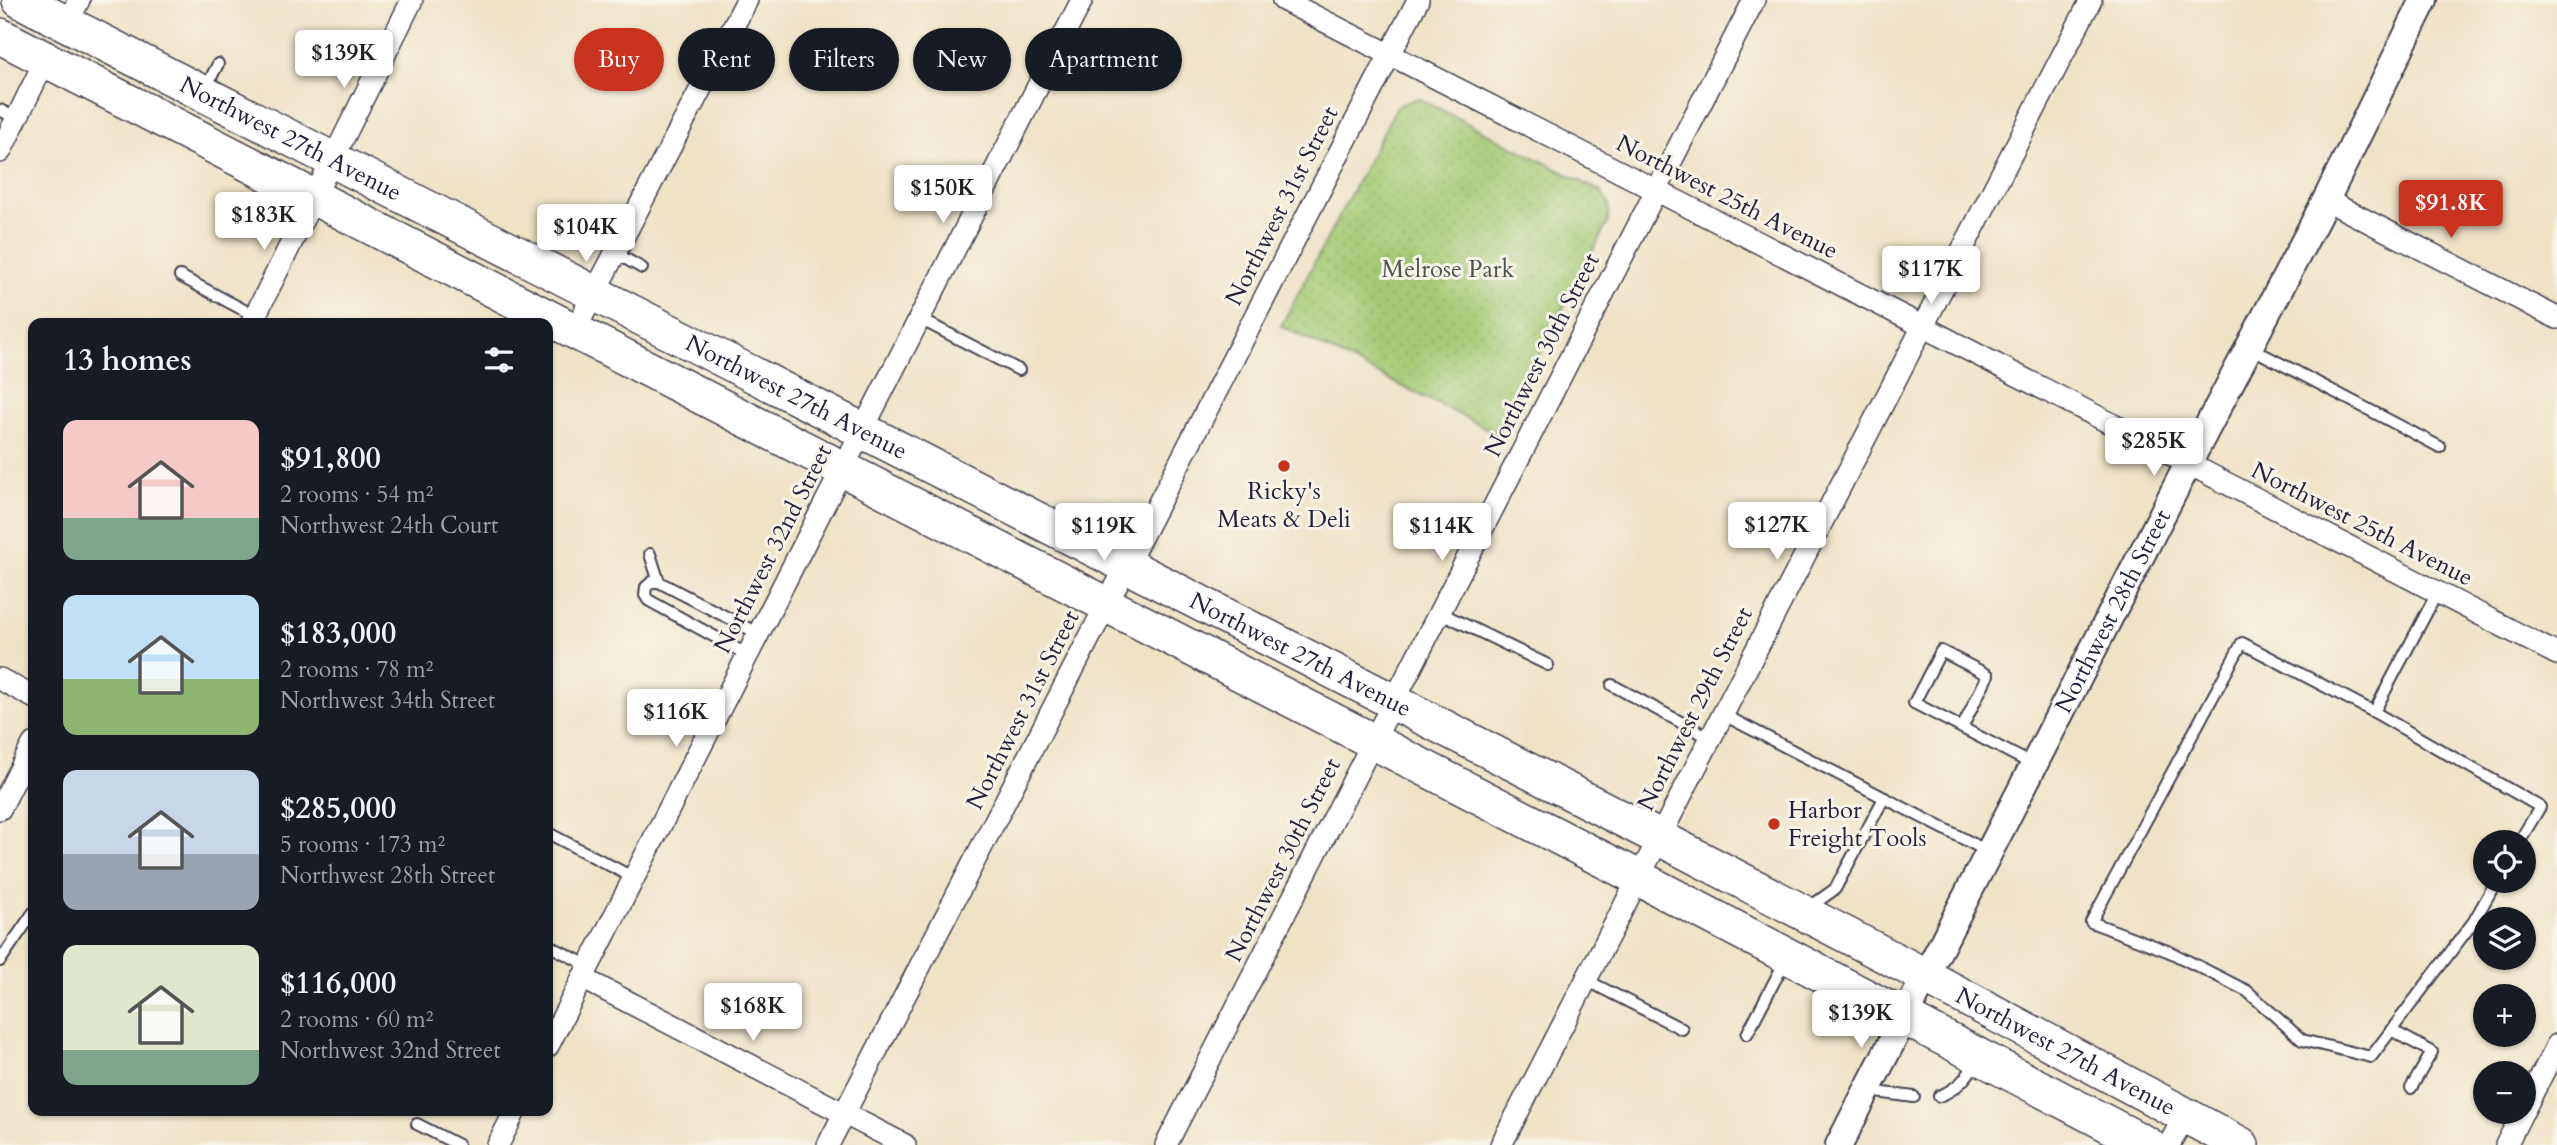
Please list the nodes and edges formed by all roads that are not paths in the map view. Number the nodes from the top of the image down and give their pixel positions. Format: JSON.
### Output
{"nodes":[{"id":1,"x":20,"y":0,"type":"edge"},
{"id":2,"x":747,"y":0,"type":"edge"},
{"id":3,"x":1082,"y":0,"type":"edge"},
{"id":4,"x":1283,"y":0,"type":"edge"},
{"id":5,"x":1418,"y":0,"type":"edge"},
{"id":6,"x":1754,"y":0,"type":"edge"},
{"id":7,"x":2091,"y":0,"type":"edge"},
{"id":8,"x":2424,"y":0,"type":"edge"},
{"id":9,"x":405,"y":2,"type":"edge"},
{"id":10,"x":73,"y":12,"type":"edge"},
{"id":11,"x":0,"y":36,"type":"edge"},
{"id":12,"x":98,"y":40,"type":"junction"},
{"id":13,"x":1390,"y":55,"type":"junction"},
{"id":14,"x":46,"y":60,"type":"junction"},
{"id":15,"x":8,"y":114,"type":"edge"},
{"id":16,"x":0,"y":152,"type":"edge"},
{"id":17,"x":332,"y":160,"type":"junction"},
{"id":18,"x":1655,"y":190,"type":"junction"},
{"id":19,"x":315,"y":199,"type":"junction"},
{"id":20,"x":2326,"y":200,"type":"junction"},
{"id":21,"x":615,"y":253,"type":"junction"},
{"id":22,"x":642,"y":268,"type":"dead end"},
{"id":23,"x":180,"y":276,"type":"dead end"},
{"id":24,"x":594,"y":294,"type":"junction"},
{"id":25,"x":250,"y":318,"type":"edge"},
{"id":26,"x":254,"y":318,"type":"edge"},
{"id":27,"x":547,"y":318,"type":"edge"},
{"id":28,"x":918,"y":318,"type":"junction"},
{"id":29,"x":2557,"y":318,"type":"edge"},
{"id":30,"x":553,"y":321,"type":"edge"},
{"id":31,"x":1922,"y":326,"type":"junction"},
{"id":32,"x":574,"y":332,"type":"junction"},
{"id":33,"x":2249,"y":347,"type":"junction"},
{"id":34,"x":1019,"y":370,"type":"dead end"},
{"id":35,"x":863,"y":429,"type":"junction"},
{"id":36,"x":2440,"y":447,"type":"dead end"},
{"id":37,"x":2188,"y":464,"type":"junction"},
{"id":38,"x":842,"y":470,"type":"junction"},
{"id":39,"x":650,"y":554,"type":"dead end"},
{"id":40,"x":1127,"y":566,"type":"junction"},
{"id":41,"x":659,"y":582,"type":"junction"},
{"id":42,"x":2437,"y":593,"type":"junction"},
{"id":43,"x":1106,"y":606,"type":"junction"},
{"id":44,"x":1441,"y":613,"type":"junction"},
{"id":45,"x":760,"y":634,"type":"junction"},
{"id":46,"x":2557,"y":654,"type":"edge"},
{"id":47,"x":748,"y":655,"type":"junction"},
{"id":48,"x":1548,"y":665,"type":"dead end"},
{"id":49,"x":0,"y":679,"type":"edge"},
{"id":50,"x":1612,"y":685,"type":"dead end"},
{"id":51,"x":28,"y":694,"type":"edge"},
{"id":52,"x":1395,"y":702,"type":"junction"},
{"id":53,"x":2374,"y":712,"type":"junction"},
{"id":54,"x":1722,"y":714,"type":"junction"},
{"id":55,"x":1962,"y":728,"type":"junction"},
{"id":56,"x":1710,"y":738,"type":"junction"},
{"id":57,"x":1373,"y":743,"type":"junction"},
{"id":58,"x":28,"y":754,"type":"edge"},
{"id":59,"x":2034,"y":765,"type":"junction"},
{"id":60,"x":1884,"y":798,"type":"junction"},
{"id":61,"x":0,"y":809,"type":"edge"},
{"id":62,"x":2526,"y":830,"type":"edge"},
{"id":63,"x":553,"y":836,"type":"edge"},
{"id":64,"x":1658,"y":837,"type":"junction"},
{"id":65,"x":1989,"y":852,"type":"junction"},
{"id":66,"x":1637,"y":877,"type":"junction"},
{"id":67,"x":634,"y":878,"type":"junction"},
{"id":68,"x":2490,"y":893,"type":"edge"},
{"id":69,"x":1802,"y":912,"type":"junction"},
{"id":70,"x":28,"y":920,"type":"edge"},
{"id":71,"x":553,"y":949,"type":"edge"},
{"id":72,"x":1788,"y":956,"type":"junction"},
{"id":73,"x":0,"y":961,"type":"edge"},
{"id":74,"x":585,"y":972,"type":"junction"},
{"id":75,"x":1925,"y":976,"type":"junction"},
{"id":76,"x":1586,"y":981,"type":"junction"},
{"id":77,"x":1904,"y":1017,"type":"junction"},
{"id":78,"x":1682,"y":1029,"type":"dead end"},
{"id":79,"x":2391,"y":1030,"type":"junction"},
{"id":80,"x":1747,"y":1034,"type":"dead end"},
{"id":81,"x":553,"y":1036,"type":"edge"},
{"id":82,"x":2557,"y":1045,"type":"edge"},
{"id":83,"x":1979,"y":1056,"type":"junction"},
{"id":84,"x":2536,"y":1086,"type":"edge"},
{"id":85,"x":2411,"y":1088,"type":"dead end"},
{"id":86,"x":1867,"y":1091,"type":"junction"},
{"id":87,"x":1939,"y":1096,"type":"dead end"},
{"id":88,"x":1914,"y":1097,"type":"dead end"},
{"id":89,"x":844,"y":1113,"type":"junction"},
{"id":90,"x":512,"y":1116,"type":"edge"},
{"id":91,"x":2516,"y":1124,"type":"edge"},
{"id":92,"x":417,"y":1125,"type":"dead end"},
{"id":93,"x":2177,"y":1130,"type":"edge"},
{"id":94,"x":458,"y":1145,"type":"edge"},
{"id":95,"x":498,"y":1145,"type":"edge"},
{"id":96,"x":828,"y":1145,"type":"edge"},
{"id":97,"x":905,"y":1145,"type":"edge"},
{"id":98,"x":1166,"y":1145,"type":"edge"},
{"id":99,"x":1501,"y":1145,"type":"edge"},
{"id":100,"x":1839,"y":1145,"type":"edge"},
{"id":101,"x":2148,"y":1145,"type":"edge"},
{"id":102,"x":2241,"y":1145,"type":"edge"},
{"id":103,"x":2506,"y":1145,"type":"edge"}],
"edges":[{"from":1,"to":10,"type":"highway","name":"Northwest 27th Avenue"},
{"from":2,"to":21,"type":"street"},
{"from":3,"to":28,"type":"street","name":"Northwest 32nd Street"},
{"from":4,"to":13,"type":"street","name":"Northwest 25th Avenue"},
{"from":5,"to":13,"type":"street","name":"Northwest 31st Street"},
{"from":6,"to":18,"type":"street","name":"Northwest 30th Street"},
{"from":7,"to":31,"type":"street","name":"Northwest 29th Street"},
{"from":8,"to":20,"type":"street","name":"Northwest 28th Street"},
{"from":9,"to":17,"type":"street"},
{"from":10,"to":12,"type":"highway","name":"Northwest 27th Avenue"},
{"from":11,"to":14,"type":"highway","name":"Northwest 27th Avenue"},
{"from":12,"to":14,"type":"highway"},
{"from":12,"to":17,"type":"highway","name":"Northwest 27th Avenue"},
{"from":13,"to":18,"type":"street","name":"Northwest 25th Avenue"},
{"from":13,"to":40,"type":"street","name":"Northwest 31st Street"},
{"from":14,"to":15,"type":"street"},
{"from":14,"to":19,"type":"highway","name":"Northwest 27th Avenue"},
{"from":15,"to":16,"type":"street"},
{"from":17,"to":19,"type":"street"},
{"from":17,"to":24,"type":"highway","name":"Northwest 27th Avenue"},
{"from":18,"to":31,"type":"street","name":"Northwest 25th Avenue"},
{"from":18,"to":44,"type":"street","name":"Northwest 30th Street"},
{"from":19,"to":26,"type":"street"},
{"from":19,"to":27,"type":"highway","name":"Northwest 27th Avenue"},
{"from":20,"to":29,"type":"street"},
{"from":20,"to":33,"type":"street","name":"Northwest 28th Street"},
{"from":21,"to":22,"type":"lane"},
{"from":21,"to":24,"type":"street"},
{"from":23,"to":25,"type":"lane"},
{"from":24,"to":32,"type":"street"},
{"from":24,"to":35,"type":"highway","name":"Northwest 27th Avenue"},
{"from":28,"to":34,"type":"lane"},
{"from":28,"to":35,"type":"street","name":"Northwest 32nd Street"},
{"from":30,"to":32,"type":"highway","name":"Northwest 27th Avenue"},
{"from":31,"to":37,"type":"street","name":"Northwest 25th Avenue"},
{"from":31,"to":54,"type":"street","name":"Northwest 29th Street"},
{"from":32,"to":38,"type":"highway","name":"Northwest 27th Avenue"},
{"from":33,"to":36,"type":"lane"},
{"from":33,"to":37,"type":"street","name":"Northwest 28th Street"},
{"from":35,"to":38,"type":"street","name":"Northwest 32nd Street"},
{"from":35,"to":40,"type":"highway","name":"Northwest 27th Avenue"},
{"from":37,"to":42,"type":"street","name":"Northwest 25th Avenue"},
{"from":37,"to":59,"type":"street","name":"Northwest 28th Street"},
{"from":38,"to":43,"type":"highway","name":"Northwest 27th Avenue"},
{"from":38,"to":45,"type":"street","name":"Northwest 32nd Street"},
{"from":39,"to":41,"type":"lane"},
{"from":40,"to":43,"type":"street","name":"Northwest 31st Street"},
{"from":40,"to":52,"type":"highway","name":"Northwest 27th Avenue"},
{"from":41,"to":45,"type":"lane"},
{"from":41,"to":47,"type":"lane"},
{"from":42,"to":46,"type":"street","name":"Northwest 25th Avenue"},
{"from":42,"to":53,"type":"lane"},
{"from":43,"to":57,"type":"highway","name":"Northwest 27th Avenue"},
{"from":43,"to":89,"type":"street","name":"Northwest 31st Street"},
{"from":44,"to":48,"type":"lane"},
{"from":44,"to":52,"type":"street","name":"Northwest 30th Street"},
{"from":45,"to":47,"type":"street","name":"Northwest 32nd Street"},
{"from":47,"to":67,"type":"street","name":"Northwest 32nd Street"},
{"from":49,"to":51,"type":"street"},
{"from":50,"to":56,"type":"lane"},
{"from":52,"to":57,"type":"street","name":"Northwest 30th Street"},
{"from":52,"to":64,"type":"highway","name":"Northwest 27th Avenue"},
{"from":53,"to":62,"type":"lane"},
{"from":53,"to":79,"type":"lane"},
{"from":54,"to":56,"type":"street","name":"Northwest 29th Street"},
{"from":54,"to":60,"type":"lane"},
{"from":55,"to":55,"type":"lane"},
{"from":55,"to":59,"type":"lane"},
{"from":56,"to":64,"type":"street","name":"Northwest 29th Street"},
{"from":57,"to":66,"type":"highway","name":"Northwest 27th Avenue"},
{"from":57,"to":98,"type":"street","name":"Northwest 30th Street"},
{"from":58,"to":61,"type":"street"},
{"from":59,"to":65,"type":"street","name":"Northwest 28th Street"},
{"from":60,"to":65,"type":"lane"},
{"from":60,"to":69,"type":"lane"},
{"from":63,"to":67,"type":"lane"},
{"from":64,"to":66,"type":"street","name":"Northwest 29th Street"},
{"from":64,"to":69,"type":"highway","name":"Northwest 27th Avenue"},
{"from":65,"to":75,"type":"street","name":"Northwest 28th Street"},
{"from":66,"to":72,"type":"highway","name":"Northwest 27th Avenue"},
{"from":66,"to":76,"type":"street","name":"Northwest 29th Street"},
{"from":67,"to":74,"type":"street","name":"Northwest 32nd Street"},
{"from":68,"to":79,"type":"lane"},
{"from":69,"to":75,"type":"highway","name":"Northwest 27th Avenue"},
{"from":70,"to":73,"type":"lane"},
{"from":71,"to":74,"type":"lane"},
{"from":72,"to":77,"type":"highway","name":"Northwest 27th Avenue"},
{"from":72,"to":80,"type":"lane"},
{"from":74,"to":81,"type":"street","name":"Northwest 32nd Street"},
{"from":74,"to":89,"type":"street"},
{"from":75,"to":77,"type":"street","name":"Northwest 28th Street"},
{"from":75,"to":93,"type":"highway","name":"Northwest 27th Avenue"},
{"from":76,"to":78,"type":"lane"},
{"from":76,"to":99,"type":"street","name":"Northwest 29th Street"},
{"from":77,"to":83,"type":"highway","name":"Northwest 27th Avenue"},
{"from":77,"to":86,"type":"street","name":"Northwest 28th Street"},
{"from":79,"to":85,"type":"lane"},
{"from":82,"to":84,"type":"street"},
{"from":83,"to":87,"type":"lane"},
{"from":83,"to":101,"type":"highway","name":"Northwest 27th Avenue"},
{"from":86,"to":88,"type":"lane"},
{"from":86,"to":100,"type":"street","name":"Northwest 28th Street"},
{"from":89,"to":96,"type":"street","name":"Northwest 31st Street"},
{"from":89,"to":97,"type":"street"},
{"from":90,"to":95,"type":"street"},
{"from":91,"to":103,"type":"street"},
{"from":92,"to":94,"type":"lane"},
{"from":93,"to":102,"type":"highway","name":"Northwest 27th Avenue"}]}
